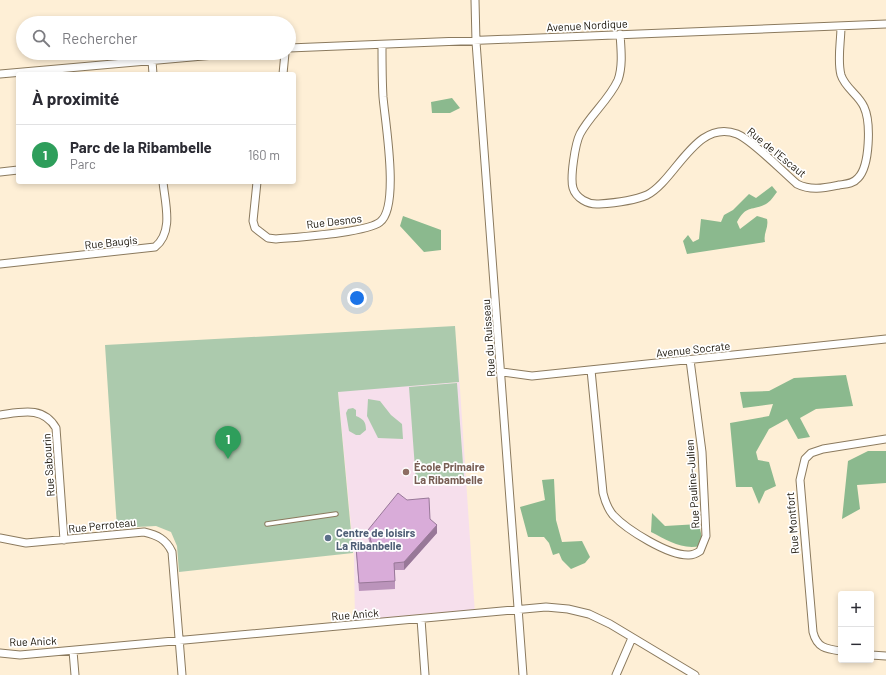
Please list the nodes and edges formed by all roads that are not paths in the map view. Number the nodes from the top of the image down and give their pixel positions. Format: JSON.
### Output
{"nodes":[{"id":1,"x":475,"y":0,"type":"edge"},
{"id":2,"x":886,"y":24,"type":"edge"},
{"id":3,"x":841,"y":26,"type":"junction"},
{"id":4,"x":620,"y":34,"type":"junction"},
{"id":5,"x":476,"y":42,"type":"junction"},
{"id":6,"x":382,"y":45,"type":"junction"},
{"id":7,"x":296,"y":48,"type":"edge"},
{"id":8,"x":163,"y":60,"type":"edge"},
{"id":9,"x":285,"y":60,"type":"edge"},
{"id":10,"x":152,"y":61,"type":"junction"},
{"id":11,"x":23,"y":72,"type":"edge"},
{"id":12,"x":153,"y":72,"type":"edge"},
{"id":13,"x":283,"y":72,"type":"edge"},
{"id":14,"x":16,"y":73,"type":"edge"},
{"id":15,"x":0,"y":74,"type":"edge"},
{"id":16,"x":16,"y":170,"type":"edge"},
{"id":17,"x":0,"y":172,"type":"edge"},
{"id":18,"x":163,"y":184,"type":"edge"},
{"id":19,"x":257,"y":184,"type":"edge"},
{"id":20,"x":0,"y":264,"type":"edge"},
{"id":21,"x":886,"y":339,"type":"edge"},
{"id":22,"x":690,"y":360,"type":"junction"},
{"id":23,"x":591,"y":370,"type":"junction"},
{"id":24,"x":502,"y":372,"type":"junction"},
{"id":25,"x":0,"y":415,"type":"edge"},
{"id":26,"x":886,"y":439,"type":"edge"},
{"id":27,"x":336,"y":514,"type":"dead end"},
{"id":28,"x":267,"y":524,"type":"dead end"},
{"id":29,"x":0,"y":538,"type":"edge"},
{"id":30,"x":64,"y":540,"type":"junction"},
{"id":31,"x":519,"y":610,"type":"junction"},
{"id":32,"x":421,"y":619,"type":"junction"},
{"id":33,"x":632,"y":638,"type":"junction"},
{"id":34,"x":179,"y":640,"type":"junction"},
{"id":35,"x":73,"y":650,"type":"junction"},
{"id":36,"x":838,"y":651,"type":"edge"},
{"id":37,"x":0,"y":652,"type":"edge"},
{"id":38,"x":874,"y":655,"type":"edge"},
{"id":39,"x":886,"y":656,"type":"edge"},
{"id":40,"x":75,"y":675,"type":"edge"},
{"id":41,"x":182,"y":675,"type":"edge"},
{"id":42,"x":425,"y":675,"type":"edge"},
{"id":43,"x":523,"y":675,"type":"edge"},
{"id":44,"x":616,"y":675,"type":"edge"},
{"id":45,"x":695,"y":675,"type":"edge"}],
"edges":[{"from":1,"to":5,"type":"street","name":"Rue du Ruisseau"},
{"from":2,"to":3,"type":"street","name":"Avenue Nordique"},
{"from":3,"to":4,"type":"street","name":"Avenue Nordique"},
{"from":3,"to":4,"type":"street","name":"Rue de l'Escaut"},
{"from":4,"to":5,"type":"street","name":"Avenue Nordique"},
{"from":5,"to":6,"type":"street","name":"Avenue Nordique"},
{"from":5,"to":24,"type":"street","name":"Rue du Ruisseau"},
{"from":6,"to":7,"type":"street","name":"Avenue Nordique"},
{"from":6,"to":19,"type":"street","name":"Rue Desnos"},
{"from":8,"to":10,"type":"street"},
{"from":9,"to":13,"type":"street"},
{"from":10,"to":11,"type":"street"},
{"from":10,"to":12,"type":"street"},
{"from":14,"to":15,"type":"street"},
{"from":16,"to":17,"type":"street"},
{"from":18,"to":20,"type":"street","name":"Rue Baugis"},
{"from":21,"to":22,"type":"street","name":"Avenue Socrate"},
{"from":22,"to":23,"type":"street","name":"Avenue Socrate"},
{"from":22,"to":23,"type":"street","name":"Rue Pauline-Julien"},
{"from":23,"to":24,"type":"street","name":"Avenue Socrate"},
{"from":24,"to":31,"type":"street","name":"Rue du Ruisseau"},
{"from":25,"to":30,"type":"street","name":"Rue Sabourin"},
{"from":26,"to":36,"type":"street","name":"Rue Montfort"},
{"from":27,"to":28,"type":"lane"},
{"from":29,"to":30,"type":"street","name":"Rue Perroteau"},
{"from":30,"to":34,"type":"street","name":"Rue Perroteau"},
{"from":31,"to":32,"type":"street","name":"Rue Anick"},
{"from":31,"to":33,"type":"street","name":"Rue Anick"},
{"from":31,"to":43,"type":"street","name":"Rue du Ruisseau"},
{"from":32,"to":34,"type":"street","name":"Rue Anick"},
{"from":32,"to":42,"type":"street"},
{"from":33,"to":44,"type":"street"},
{"from":33,"to":45,"type":"street","name":"Rue Anick"},
{"from":34,"to":35,"type":"street","name":"Rue Anick"},
{"from":34,"to":41,"type":"street","name":"Rue Perroteau"},
{"from":35,"to":37,"type":"street","name":"Rue Anick"},
{"from":35,"to":40,"type":"street"},
{"from":38,"to":39,"type":"street"}]}
